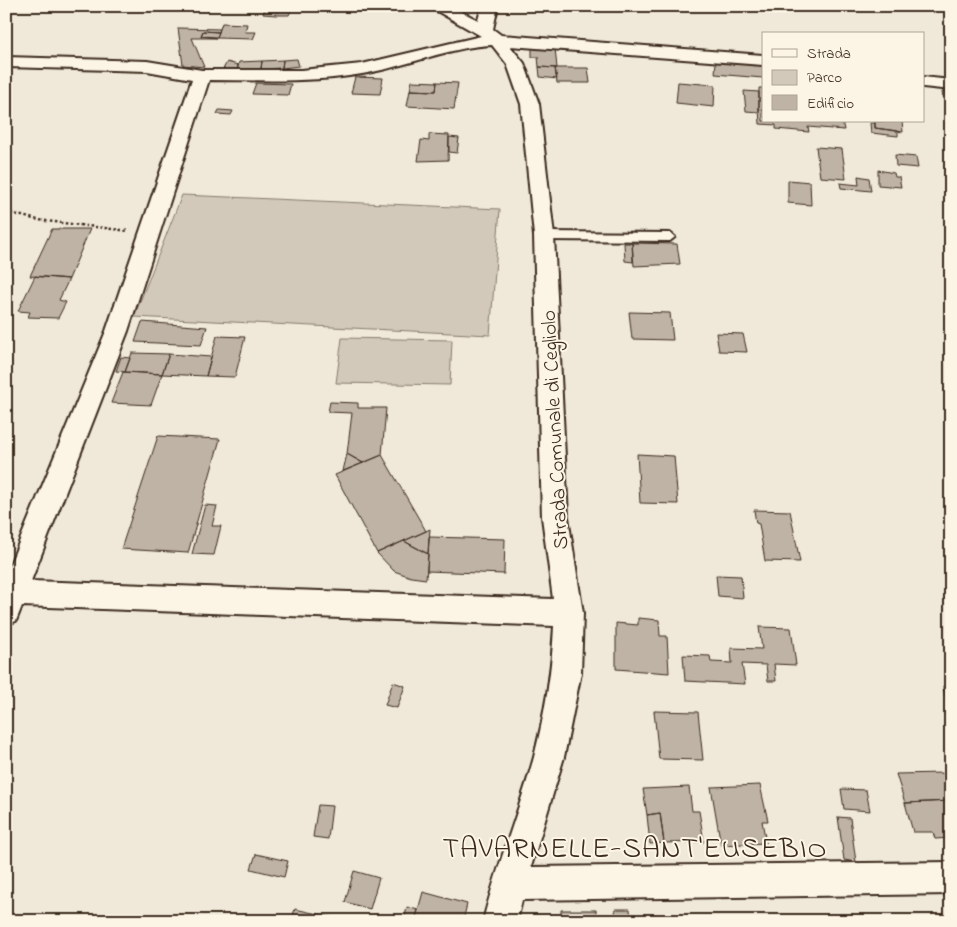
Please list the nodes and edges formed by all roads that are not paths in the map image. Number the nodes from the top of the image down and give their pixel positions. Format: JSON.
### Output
{"nodes":[{"id":1,"x":436,"y":6,"type":"edge"},
{"id":2,"x":490,"y":6,"type":"edge"},
{"id":3,"x":490,"y":35,"type":"junction"},
{"id":4,"x":762,"y":60,"type":"edge"},
{"id":5,"x":6,"y":62,"type":"edge"},
{"id":6,"x":202,"y":75,"type":"junction"},
{"id":7,"x":924,"y":82,"type":"edge"},
{"id":8,"x":951,"y":85,"type":"edge"},
{"id":9,"x":544,"y":236,"type":"junction"},
{"id":10,"x":670,"y":237,"type":"dead end"},
{"id":11,"x":8,"y":599,"type":"edge"},
{"id":12,"x":569,"y":613,"type":"junction"},
{"id":13,"x":951,"y":878,"type":"edge"},
{"id":14,"x":509,"y":884,"type":"junction"},
{"id":15,"x":500,"y":921,"type":"edge"}],
"edges":[{"from":1,"to":3,"type":"street","name":"Strada Comunale di Cegliolo"},
{"from":2,"to":3,"type":"street"},
{"from":3,"to":4,"type":"street"},
{"from":3,"to":6,"type":"street"},
{"from":3,"to":9,"type":"street","name":"Strada Comunale di Cegliolo"},
{"from":5,"to":6,"type":"street"},
{"from":6,"to":11,"type":"street"},
{"from":7,"to":8,"type":"street"},
{"from":9,"to":10,"type":"lane"},
{"from":9,"to":12,"type":"street","name":"Strada Comunale di Cegliolo"},
{"from":11,"to":12,"type":"street"},
{"from":12,"to":14,"type":"street","name":"Strada Comunale di Cegliolo"},
{"from":13,"to":14,"type":"street"},
{"from":14,"to":15,"type":"street","name":"Strada Comunale di Cegliolo"}]}
